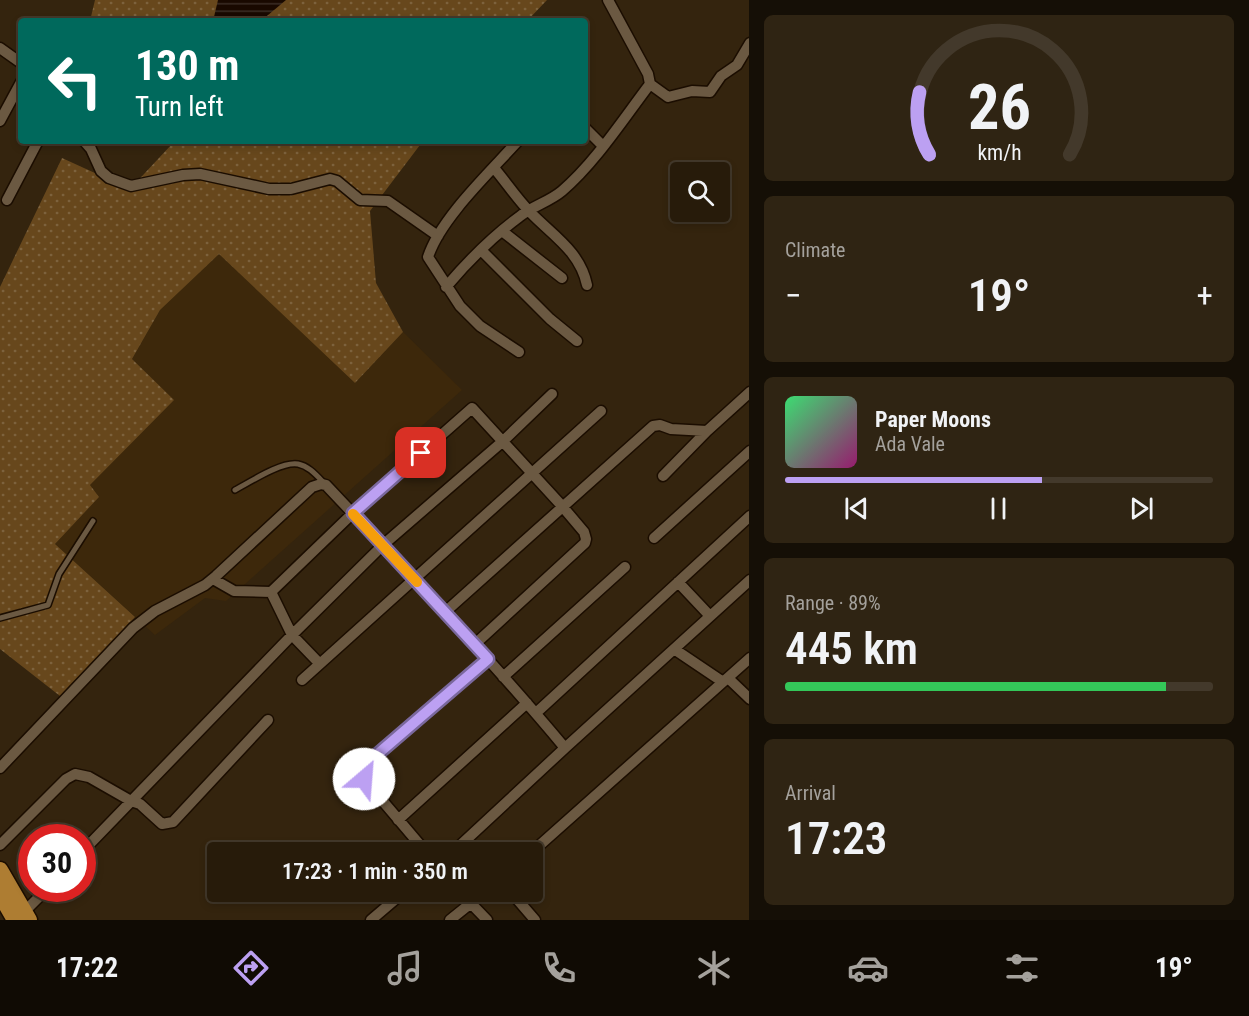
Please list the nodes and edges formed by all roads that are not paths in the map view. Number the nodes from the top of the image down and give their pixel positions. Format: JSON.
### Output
{"nodes":[{"id":1,"x":608,"y":0,"type":"edge"},
{"id":2,"x":749,"y":45,"type":"edge"},
{"id":3,"x":0,"y":48,"type":"edge"},
{"id":4,"x":18,"y":61,"type":"edge"},
{"id":5,"x":650,"y":84,"type":"junction"},
{"id":6,"x":18,"y":88,"type":"edge"},
{"id":7,"x":0,"y":121,"type":"edge"},
{"id":8,"x":588,"y":131,"type":"edge"},
{"id":9,"x":36,"y":144,"type":"edge"},
{"id":10,"x":87,"y":144,"type":"edge"},
{"id":11,"x":515,"y":144,"type":"edge"},
{"id":12,"x":603,"y":146,"type":"junction"},
{"id":13,"x":494,"y":168,"type":"junction"},
{"id":14,"x":7,"y":200,"type":"dead end"},
{"id":15,"x":528,"y":211,"type":"junction"},
{"id":16,"x":502,"y":231,"type":"junction"},
{"id":17,"x":438,"y":236,"type":"junction"},
{"id":18,"x":482,"y":250,"type":"junction"},
{"id":19,"x":562,"y":278,"type":"dead end"},
{"id":20,"x":587,"y":285,"type":"dead end"},
{"id":21,"x":446,"y":287,"type":"junction"},
{"id":22,"x":577,"y":342,"type":"dead end"},
{"id":23,"x":519,"y":352,"type":"dead end"},
{"id":24,"x":552,"y":393,"type":"dead end"},
{"id":25,"x":749,"y":393,"type":"edge"},
{"id":26,"x":601,"y":411,"type":"dead end"},
{"id":27,"x":707,"y":431,"type":"junction"},
{"id":28,"x":502,"y":442,"type":"junction"},
{"id":29,"x":749,"y":452,"type":"edge"},
{"id":30,"x":531,"y":474,"type":"junction"},
{"id":31,"x":663,"y":476,"type":"dead end"},
{"id":32,"x":326,"y":485,"type":"junction"},
{"id":33,"x":236,"y":490,"type":"dead end"},
{"id":34,"x":562,"y":506,"type":"junction"},
{"id":35,"x":353,"y":513,"type":"junction"},
{"id":36,"x":749,"y":517,"type":"edge"},
{"id":37,"x":93,"y":521,"type":"dead end"},
{"id":38,"x":654,"y":538,"type":"dead end"},
{"id":39,"x":383,"y":545,"type":"junction"},
{"id":40,"x":625,"y":567,"type":"dead end"},
{"id":41,"x":413,"y":578,"type":"junction"},
{"id":42,"x":213,"y":579,"type":"junction"},
{"id":43,"x":678,"y":582,"type":"junction"},
{"id":44,"x":748,"y":585,"type":"edge"},
{"id":45,"x":271,"y":592,"type":"junction"},
{"id":46,"x":444,"y":613,"type":"junction"},
{"id":47,"x":710,"y":616,"type":"junction"},
{"id":48,"x":0,"y":618,"type":"edge"},
{"id":49,"x":292,"y":635,"type":"junction"},
{"id":50,"x":474,"y":645,"type":"junction"},
{"id":51,"x":674,"y":648,"type":"junction"},
{"id":52,"x":488,"y":659,"type":"junction"},
{"id":53,"x":749,"y":659,"type":"edge"},
{"id":54,"x":319,"y":663,"type":"junction"},
{"id":55,"x":504,"y":677,"type":"junction"},
{"id":56,"x":302,"y":680,"type":"dead end"},
{"id":57,"x":726,"y":680,"type":"junction"},
{"id":58,"x":749,"y":698,"type":"edge"},
{"id":59,"x":526,"y":703,"type":"junction"},
{"id":60,"x":536,"y":713,"type":"junction"},
{"id":61,"x":268,"y":720,"type":"dead end"},
{"id":62,"x":565,"y":748,"type":"junction"},
{"id":63,"x":0,"y":768,"type":"edge"},
{"id":64,"x":131,"y":801,"type":"junction"},
{"id":65,"x":398,"y":820,"type":"junction"},
{"id":66,"x":96,"y":837,"type":"edge"},
{"id":67,"x":417,"y":842,"type":"edge"},
{"id":68,"x":464,"y":842,"type":"edge"},
{"id":69,"x":543,"y":842,"type":"edge"},
{"id":70,"x":0,"y":845,"type":"edge"},
{"id":71,"x":0,"y":870,"type":"edge"},
{"id":72,"x":0,"y":894,"type":"edge"},
{"id":73,"x":35,"y":902,"type":"edge"},
{"id":74,"x":392,"y":902,"type":"edge"},
{"id":75,"x":519,"y":902,"type":"edge"},
{"id":76,"x":470,"y":903,"type":"joint"},
{"id":77,"x":22,"y":917,"type":"edge"},
{"id":78,"x":371,"y":920,"type":"edge"},
{"id":79,"x":450,"y":920,"type":"edge"},
{"id":80,"x":487,"y":920,"type":"edge"},
{"id":81,"x":535,"y":920,"type":"edge"}],
"edges":[{"from":1,"to":5,"type":"street"},
{"from":2,"to":5,"type":"street"},
{"from":3,"to":4,"type":"street"},
{"from":5,"to":12,"type":"street"},
{"from":6,"to":7,"type":"street"},
{"from":8,"to":12,"type":"street"},
{"from":9,"to":14,"type":"street"},
{"from":10,"to":17,"type":"street"},
{"from":11,"to":13,"type":"street"},
{"from":12,"to":15,"type":"street"},
{"from":13,"to":15,"type":"street"},
{"from":13,"to":17,"type":"street"},
{"from":15,"to":16,"type":"street"},
{"from":15,"to":20,"type":"street"},
{"from":16,"to":18,"type":"street"},
{"from":16,"to":19,"type":"street"},
{"from":17,"to":21,"type":"street"},
{"from":18,"to":21,"type":"street"},
{"from":18,"to":22,"type":"street"},
{"from":21,"to":23,"type":"street"},
{"from":24,"to":28,"type":"street"},
{"from":25,"to":27,"type":"street"},
{"from":26,"to":30,"type":"street"},
{"from":27,"to":31,"type":"street"},
{"from":27,"to":34,"type":"street"},
{"from":28,"to":30,"type":"street"},
{"from":28,"to":35,"type":"street"},
{"from":28,"to":39,"type":"street"},
{"from":29,"to":38,"type":"street"},
{"from":30,"to":34,"type":"street"},
{"from":30,"to":41,"type":"street"},
{"from":32,"to":33,"type":"lane"},
{"from":32,"to":35,"type":"street"},
{"from":32,"to":42,"type":"street"},
{"from":34,"to":46,"type":"street"},
{"from":34,"to":50,"type":"street"},
{"from":35,"to":39,"type":"street"},
{"from":35,"to":45,"type":"street"},
{"from":36,"to":43,"type":"street"},
{"from":37,"to":48,"type":"lane"},
{"from":39,"to":41,"type":"street"},
{"from":39,"to":49,"type":"street"},
{"from":40,"to":55,"type":"street"},
{"from":41,"to":46,"type":"street"},
{"from":41,"to":54,"type":"street"},
{"from":42,"to":45,"type":"street"},
{"from":42,"to":63,"type":"street"},
{"from":43,"to":47,"type":"street"},
{"from":43,"to":60,"type":"street"},
{"from":44,"to":47,"type":"street"},
{"from":45,"to":49,"type":"street"},
{"from":46,"to":50,"type":"street"},
{"from":47,"to":51,"type":"street"},
{"from":49,"to":54,"type":"street"},
{"from":49,"to":64,"type":"street"},
{"from":50,"to":52,"type":"street"},
{"from":51,"to":57,"type":"street"},
{"from":51,"to":62,"type":"street"},
{"from":52,"to":55,"type":"street"},
{"from":52,"to":65,"type":"street"},
{"from":53,"to":57,"type":"street"},
{"from":54,"to":56,"type":"street"},
{"from":55,"to":59,"type":"street"},
{"from":57,"to":58,"type":"street"},
{"from":57,"to":69,"type":"street"},
{"from":59,"to":60,"type":"street"},
{"from":59,"to":65,"type":"street"},
{"from":60,"to":62,"type":"street"},
{"from":61,"to":64,"type":"street"},
{"from":62,"to":68,"type":"street"},
{"from":64,"to":66,"type":"street"},
{"from":64,"to":70,"type":"street"},
{"from":65,"to":67,"type":"street"},
{"from":71,"to":77,"type":"main road"},
{"from":72,"to":77,"type":"main road"},
{"from":73,"to":77,"type":"street"},
{"from":74,"to":78,"type":"street"},
{"from":75,"to":81,"type":"street"},
{"from":76,"to":79,"type":"street"},
{"from":76,"to":80,"type":"street"}]}
